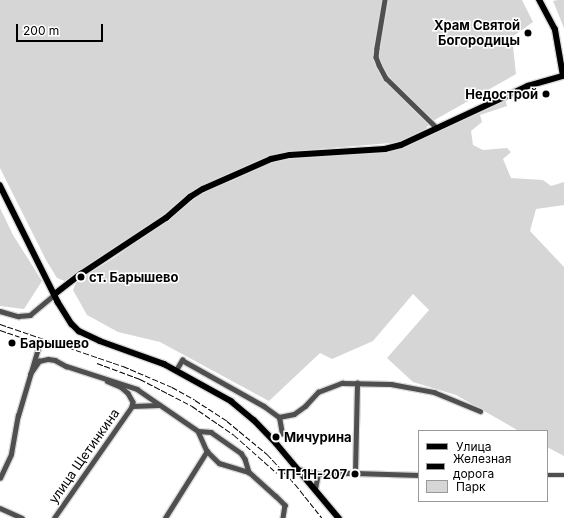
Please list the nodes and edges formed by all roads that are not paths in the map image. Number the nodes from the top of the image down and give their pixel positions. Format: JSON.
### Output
{"nodes":[{"id":1,"x":385,"y":0,"type":"edge"},
{"id":2,"x":539,"y":0,"type":"edge"},
{"id":3,"x":564,"y":78,"type":"edge"},
{"id":4,"x":437,"y":128,"type":"junction"},
{"id":5,"x":0,"y":185,"type":"edge"},
{"id":6,"x":55,"y":294,"type":"junction"},
{"id":7,"x":0,"y":311,"type":"edge"},
{"id":8,"x":39,"y":345,"type":"dead end"},
{"id":9,"x":176,"y":370,"type":"junction"},
{"id":10,"x":30,"y":374,"type":"junction"},
{"id":11,"x":96,"y":375,"type":"junction"},
{"id":12,"x":357,"y":383,"type":"junction"},
{"id":13,"x":159,"y":405,"type":"junction"},
{"id":14,"x":132,"y":406,"type":"junction"},
{"id":15,"x":480,"y":411,"type":"dead end"},
{"id":16,"x":279,"y":417,"type":"junction"},
{"id":17,"x":198,"y":431,"type":"junction"},
{"id":18,"x":282,"y":434,"type":"dead end"},
{"id":19,"x":207,"y":451,"type":"junction"},
{"id":20,"x":298,"y":469,"type":"junction"},
{"id":21,"x":249,"y":472,"type":"junction"},
{"id":22,"x":355,"y":473,"type":"junction"},
{"id":23,"x":318,"y":474,"type":"junction"},
{"id":24,"x":418,"y":475,"type":"edge"},
{"id":25,"x":548,"y":475,"type":"edge"},
{"id":26,"x":564,"y":475,"type":"edge"},
{"id":27,"x":0,"y":478,"type":"edge"},
{"id":28,"x":316,"y":489,"type":"junction"},
{"id":29,"x":0,"y":508,"type":"edge"},
{"id":30,"x":22,"y":518,"type":"edge"},
{"id":31,"x":54,"y":518,"type":"edge"},
{"id":32,"x":165,"y":518,"type":"edge"},
{"id":33,"x":283,"y":518,"type":"edge"},
{"id":34,"x":340,"y":518,"type":"edge"}],
"edges":[{"from":1,"to":4,"type":"street"},
{"from":2,"to":3,"type":"main road"},
{"from":3,"to":4,"type":"main road"},
{"from":4,"to":6,"type":"main road"},
{"from":5,"to":6,"type":"main road"},
{"from":6,"to":7,"type":"street"},
{"from":6,"to":9,"type":"main road"},
{"from":8,"to":10,"type":"street"},
{"from":9,"to":16,"type":"street"},
{"from":9,"to":20,"type":"main road"},
{"from":10,"to":11,"type":"street"},
{"from":10,"to":27,"type":"street"},
{"from":11,"to":13,"type":"street"},
{"from":11,"to":14,"type":"street"},
{"from":12,"to":15,"type":"street"},
{"from":12,"to":16,"type":"street"},
{"from":12,"to":22,"type":"street"},
{"from":13,"to":14,"type":"street"},
{"from":13,"to":17,"type":"street"},
{"from":14,"to":31,"type":"street","name":"улица Щетинкина"},
{"from":16,"to":18,"type":"street"},
{"from":17,"to":19,"type":"street"},
{"from":17,"to":21,"type":"street"},
{"from":19,"to":21,"type":"street"},
{"from":19,"to":32,"type":"street"},
{"from":20,"to":23,"type":"street"},
{"from":20,"to":28,"type":"main road"},
{"from":21,"to":33,"type":"street"},
{"from":22,"to":23,"type":"street"},
{"from":22,"to":24,"type":"street"},
{"from":23,"to":28,"type":"street"},
{"from":25,"to":26,"type":"street"},
{"from":28,"to":34,"type":"main road"},
{"from":29,"to":30,"type":"street"}]}
